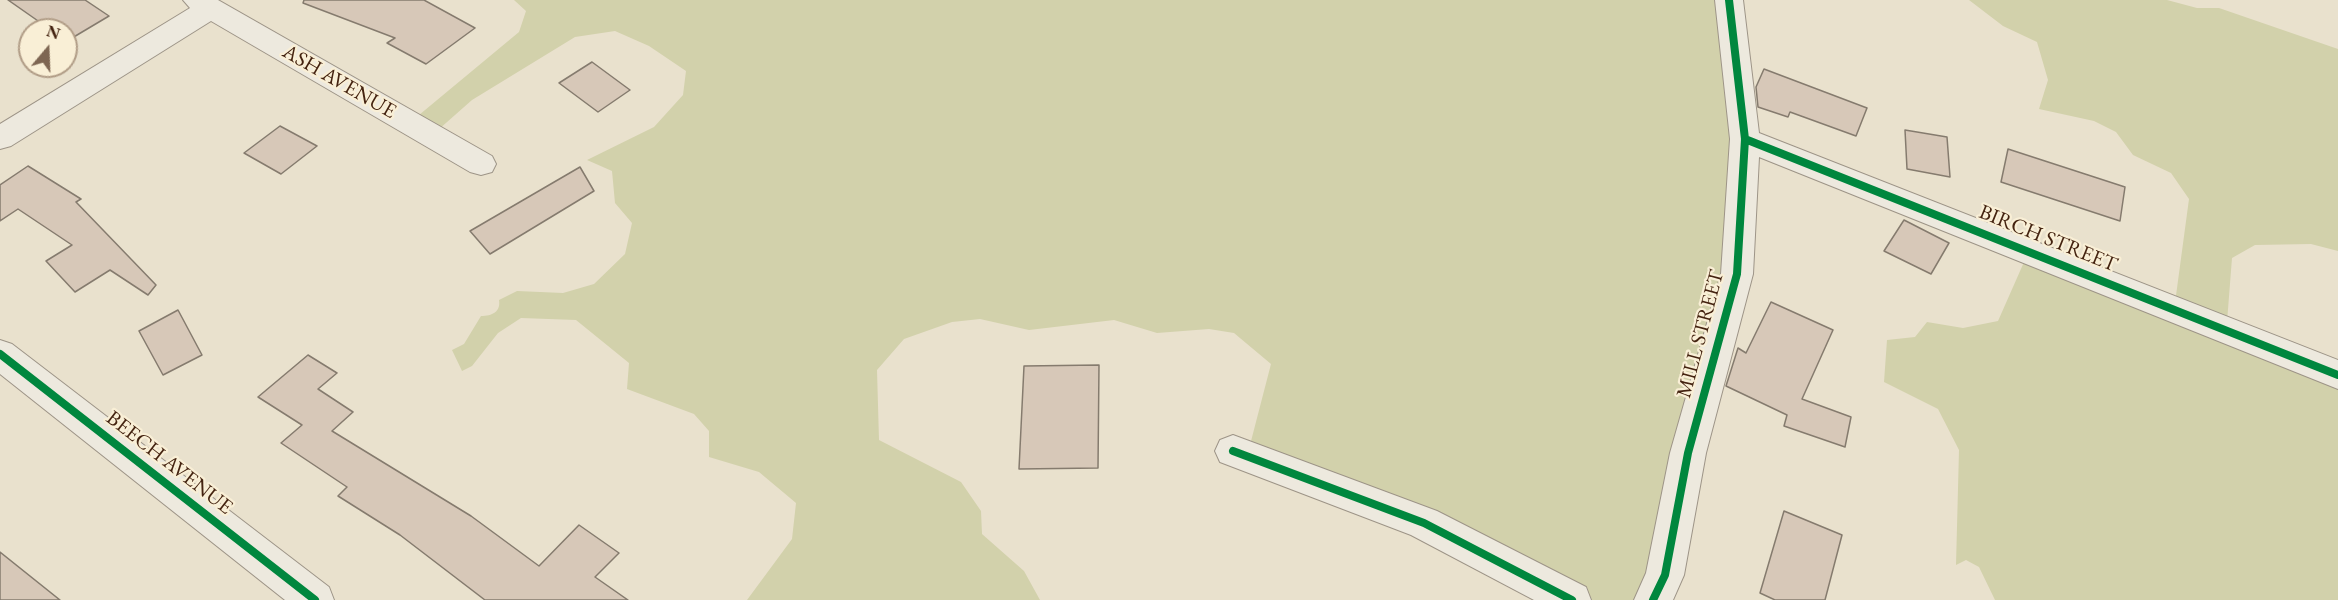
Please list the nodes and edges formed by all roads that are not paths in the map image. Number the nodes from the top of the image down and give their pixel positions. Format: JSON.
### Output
{"nodes":[{"id":1,"x":1729,"y":0,"type":"edge"},
{"id":2,"x":204,"y":4,"type":"edge"},
{"id":3,"x":0,"y":138,"type":"edge"},
{"id":4,"x":1745,"y":139,"type":"junction"},
{"id":5,"x":481,"y":164,"type":"dead end"},
{"id":6,"x":0,"y":354,"type":"edge"},
{"id":7,"x":2338,"y":375,"type":"edge"},
{"id":8,"x":1233,"y":451,"type":"dead end"},
{"id":9,"x":315,"y":600,"type":"edge"},
{"id":10,"x":1572,"y":600,"type":"edge"},
{"id":11,"x":1653,"y":600,"type":"edge"}],
"edges":[{"from":1,"to":4,"type":"street","name":"MILL STREET"},
{"from":2,"to":3,"type":"street"},
{"from":2,"to":5,"type":"street","name":"ASH AVENUE"},
{"from":4,"to":7,"type":"street","name":"BIRCH STREET"},
{"from":4,"to":11,"type":"street","name":"MILL STREET"},
{"from":6,"to":9,"type":"street","name":"BEECH AVENUE"},
{"from":8,"to":10,"type":"street"}]}
